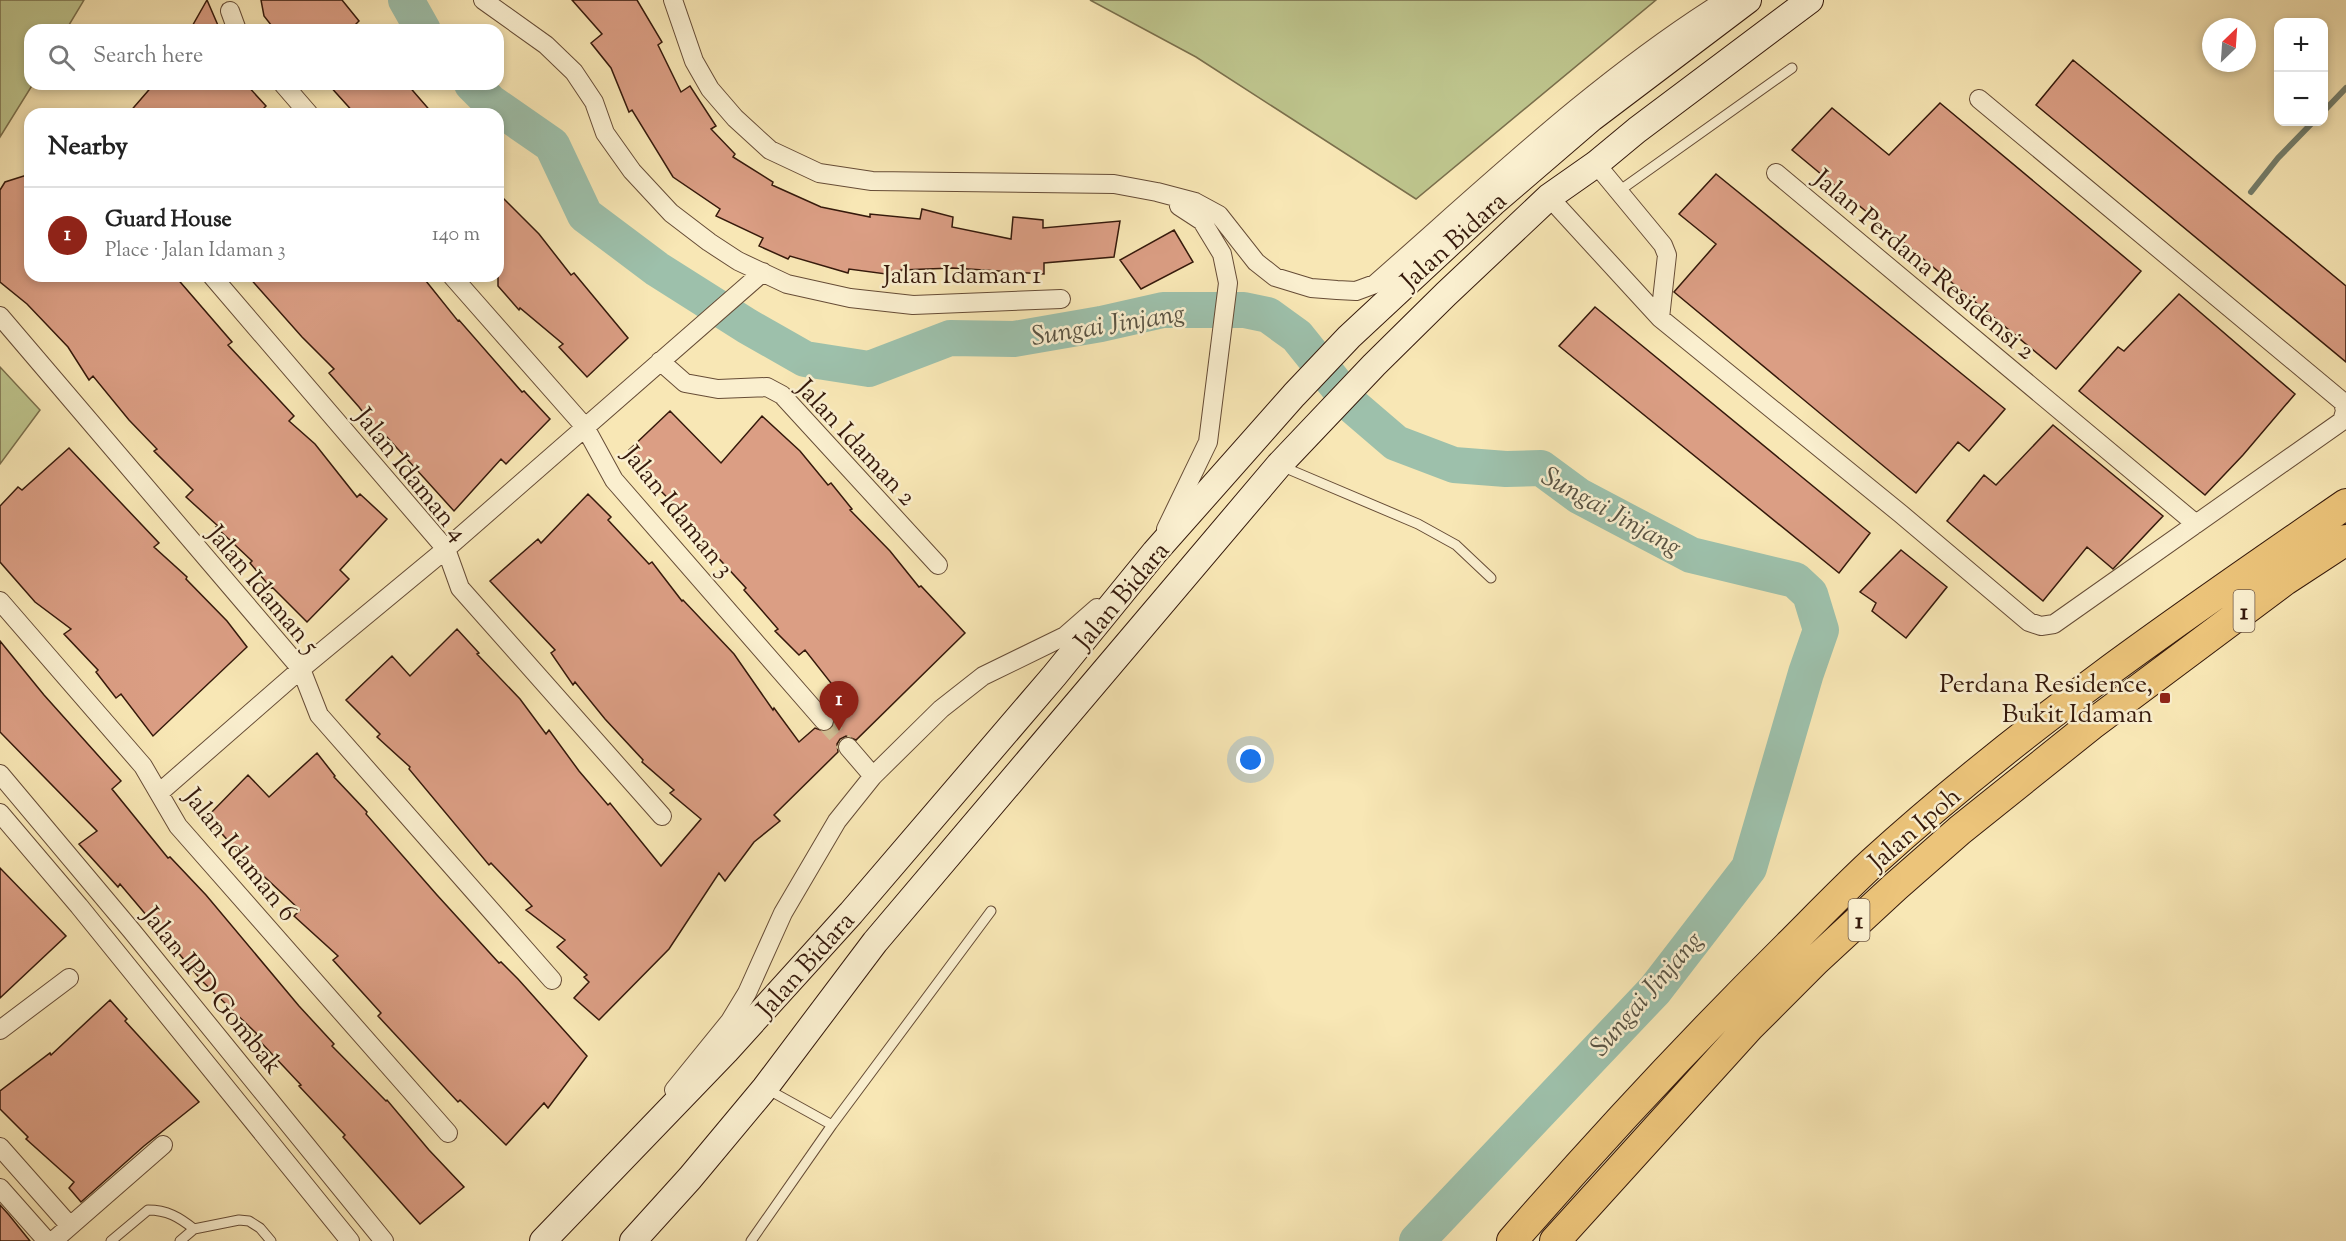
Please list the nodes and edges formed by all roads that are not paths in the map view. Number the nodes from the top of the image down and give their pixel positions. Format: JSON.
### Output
{"nodes":[{"id":1,"x":483,"y":0,"type":"edge"},
{"id":2,"x":673,"y":0,"type":"edge"},
{"id":3,"x":1725,"y":0,"type":"edge"},
{"id":4,"x":1749,"y":0,"type":"edge"},
{"id":5,"x":1810,"y":0,"type":"edge"},
{"id":6,"x":230,"y":11,"type":"dead end"},
{"id":7,"x":235,"y":24,"type":"edge"},
{"id":8,"x":1792,"y":68,"type":"dead end"},
{"id":9,"x":288,"y":90,"type":"edge"},
{"id":10,"x":1980,"y":99,"type":"dead end"},
{"id":11,"x":304,"y":108,"type":"edge"},
{"id":12,"x":1596,"y":164,"type":"junction"},
{"id":13,"x":1776,"y":174,"type":"dead end"},
{"id":14,"x":1619,"y":191,"type":"junction"},
{"id":15,"x":1157,"y":192,"type":"junction"},
{"id":16,"x":1549,"y":197,"type":"junction"},
{"id":17,"x":763,"y":272,"type":"junction"},
{"id":18,"x":217,"y":282,"type":"edge"},
{"id":19,"x":457,"y":282,"type":"edge"},
{"id":20,"x":1061,"y":299,"type":"dead end"},
{"id":21,"x":1383,"y":303,"type":"junction"},
{"id":22,"x":0,"y":316,"type":"edge"},
{"id":23,"x":1660,"y":318,"type":"junction"},
{"id":24,"x":660,"y":361,"type":"junction"},
{"id":25,"x":2345,"y":411,"type":"edge"},
{"id":26,"x":585,"y":427,"type":"junction"},
{"id":27,"x":1279,"y":465,"type":"junction"},
{"id":28,"x":2346,"y":504,"type":"edge"},
{"id":29,"x":2196,"y":524,"type":"junction"},
{"id":30,"x":2346,"y":540,"type":"edge"},
{"id":31,"x":446,"y":549,"type":"junction"},
{"id":32,"x":1155,"y":552,"type":"junction"},
{"id":33,"x":2346,"y":553,"type":"edge"},
{"id":34,"x":938,"y":565,"type":"dead end"},
{"id":35,"x":1491,"y":578,"type":"dead end"},
{"id":36,"x":2285,"y":580,"type":"junction"},
{"id":37,"x":0,"y":601,"type":"edge"},
{"id":38,"x":301,"y":669,"type":"junction"},
{"id":39,"x":824,"y":721,"type":"tunnel mouth"},
{"id":40,"x":848,"y":747,"type":"tunnel mouth"},
{"id":41,"x":0,"y":774,"type":"edge"},
{"id":42,"x":873,"y":776,"type":"junction"},
{"id":43,"x":159,"y":793,"type":"junction"},
{"id":44,"x":0,"y":813,"type":"edge"},
{"id":45,"x":662,"y":816,"type":"dead end"},
{"id":46,"x":991,"y":911,"type":"dead end"},
{"id":47,"x":69,"y":978,"type":"dead end"},
{"id":48,"x":552,"y":980,"type":"dead end"},
{"id":49,"x":0,"y":1030,"type":"edge"},
{"id":50,"x":765,"y":1088,"type":"junction"},
{"id":51,"x":832,"y":1125,"type":"junction"},
{"id":52,"x":448,"y":1133,"type":"dead end"},
{"id":53,"x":162,"y":1145,"type":"dead end"},
{"id":54,"x":0,"y":1147,"type":"edge"},
{"id":55,"x":600,"y":1182,"type":"junction"},
{"id":56,"x":0,"y":1188,"type":"edge"},
{"id":57,"x":70,"y":1226,"type":"junction"},
{"id":58,"x":194,"y":1229,"type":"junction"},
{"id":59,"x":47,"y":1241,"type":"edge"},
{"id":60,"x":53,"y":1241,"type":"edge"},
{"id":61,"x":111,"y":1241,"type":"edge"},
{"id":62,"x":180,"y":1241,"type":"edge"},
{"id":63,"x":271,"y":1241,"type":"edge"},
{"id":64,"x":350,"y":1241,"type":"edge"},
{"id":65,"x":384,"y":1241,"type":"edge"},
{"id":66,"x":543,"y":1241,"type":"edge"},
{"id":67,"x":633,"y":1241,"type":"edge"},
{"id":68,"x":751,"y":1241,"type":"edge"},
{"id":69,"x":1512,"y":1241,"type":"edge"},
{"id":70,"x":1556,"y":1241,"type":"edge"}],
"edges":[{"from":1,"to":17,"type":"street","name":"Jalan Idaman 1"},
{"from":2,"to":15,"type":"street"},
{"from":3,"to":15,"type":"street"},
{"from":4,"to":21,"type":"main road","name":"Jalan Bidara"},
{"from":5,"to":12,"type":"main road","name":"Jalan Bidara"},
{"from":6,"to":7,"type":"street"},
{"from":8,"to":14,"type":"lane"},
{"from":9,"to":11,"type":"street"},
{"from":10,"to":25,"type":"street"},
{"from":12,"to":14,"type":"street"},
{"from":12,"to":16,"type":"main road","name":"Jalan Bidara"},
{"from":12,"to":21,"type":"main road"},
{"from":13,"to":29,"type":"street","name":"Jalan Perdana Residensi 2"},
{"from":14,"to":23,"type":"street"},
{"from":15,"to":32,"type":"street"},
{"from":16,"to":23,"type":"street"},
{"from":16,"to":27,"type":"main road","name":"Jalan Bidara"},
{"from":17,"to":20,"type":"street","name":"Jalan Idaman 1"},
{"from":17,"to":24,"type":"street"},
{"from":18,"to":31,"type":"street","name":"Jalan Idaman 4"},
{"from":19,"to":26,"type":"street","name":"Jalan Idaman 3"},
{"from":21,"to":32,"type":"main road","name":"Jalan Bidara"},
{"from":22,"to":38,"type":"street","name":"Jalan Idaman 5"},
{"from":23,"to":29,"type":"street"},
{"from":24,"to":26,"type":"street"},
{"from":24,"to":34,"type":"street","name":"Jalan Idaman 2"},
{"from":25,"to":29,"type":"street"},
{"from":26,"to":31,"type":"street"},
{"from":26,"to":39,"type":"street","name":"Jalan Idaman 3"},
{"from":27,"to":35,"type":"lane"},
{"from":27,"to":50,"type":"main road","name":"Jalan Bidara"},
{"from":28,"to":69,"type":"highway","name":"Jalan Ipoh","number":"1"},
{"from":30,"to":36,"type":"highway","name":"Jalan Ipoh","number":"1"},
{"from":31,"to":38,"type":"street"},
{"from":31,"to":45,"type":"street","name":"Jalan Idaman 4"},
{"from":32,"to":42,"type":"street"},
{"from":32,"to":55,"type":"main road","name":"Jalan Bidara"},
{"from":33,"to":36,"type":"highway"},
{"from":36,"to":70,"type":"highway","name":"Jalan Ipoh","number":"1"},
{"from":37,"to":43,"type":"street","name":"Jalan Idaman 6"},
{"from":38,"to":43,"type":"street"},
{"from":38,"to":48,"type":"street","name":"Jalan Idaman 5"},
{"from":40,"to":42,"type":"street"},
{"from":41,"to":65,"type":"street","name":"Jalan IPD Gombak"},
{"from":42,"to":55,"type":"street"},
{"from":43,"to":52,"type":"street","name":"Jalan Idaman 6"},
{"from":44,"to":64,"type":"street","name":"Jalan IPD Gombak"},
{"from":46,"to":51,"type":"lane"},
{"from":47,"to":49,"type":"street"},
{"from":50,"to":51,"type":"lane"},
{"from":50,"to":67,"type":"main road","name":"Jalan Bidara"},
{"from":51,"to":68,"type":"lane"},
{"from":53,"to":57,"type":"street"},
{"from":54,"to":57,"type":"street"},
{"from":55,"to":66,"type":"main road","name":"Jalan Bidara"},
{"from":56,"to":59,"type":"street"},
{"from":57,"to":60,"type":"street"},
{"from":58,"to":61,"type":"lane"},
{"from":58,"to":62,"type":"lane"},
{"from":58,"to":63,"type":"lane"}]}
